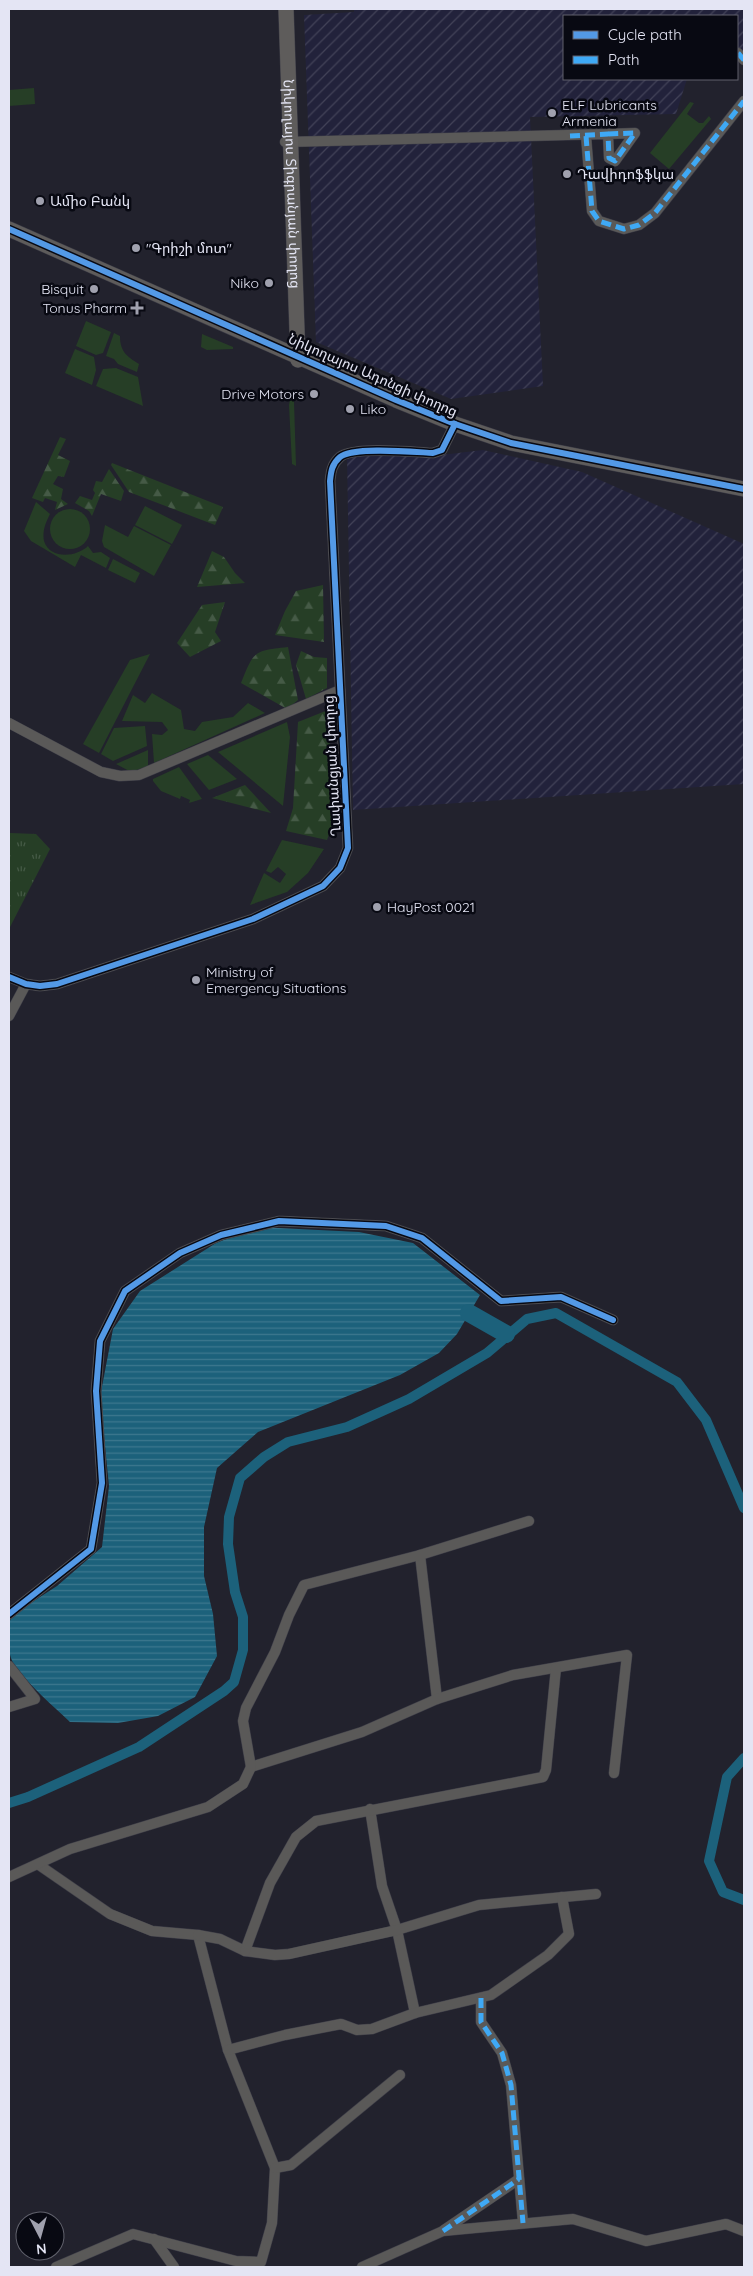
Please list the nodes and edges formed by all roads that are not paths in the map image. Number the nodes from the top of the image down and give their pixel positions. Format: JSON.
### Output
{"nodes":[{"id":1,"x":279,"y":9,"type":"edge"},
{"id":2,"x":286,"y":9,"type":"edge"},
{"id":3,"x":744,"y":102,"type":"edge"},
{"id":4,"x":608,"y":134,"type":"dead end"},
{"id":5,"x":586,"y":136,"type":"junction"},
{"id":6,"x":288,"y":142,"type":"junction"},
{"id":7,"x":9,"y":229,"type":"edge"},
{"id":8,"x":9,"y":234,"type":"edge"},
{"id":9,"x":295,"y":357,"type":"junction"},
{"id":10,"x":454,"y":426,"type":"junction"},
{"id":11,"x":744,"y":489,"type":"edge"},
{"id":12,"x":744,"y":494,"type":"edge"},
{"id":13,"x":340,"y":690,"type":"junction"},
{"id":14,"x":9,"y":723,"type":"edge"},
{"id":15,"x":9,"y":977,"type":"edge"},
{"id":16,"x":26,"y":984,"type":"junction"},
{"id":17,"x":9,"y":1016,"type":"edge"},
{"id":18,"x":613,"y":1320,"type":"dead end"},
{"id":19,"x":529,"y":1521,"type":"dead end"},
{"id":20,"x":420,"y":1554,"type":"junction"},
{"id":21,"x":9,"y":1614,"type":"edge"},
{"id":22,"x":9,"y":1666,"type":"edge"},
{"id":23,"x":556,"y":1668,"type":"junction"},
{"id":24,"x":437,"y":1698,"type":"junction"},
{"id":25,"x":9,"y":1707,"type":"edge"},
{"id":26,"x":251,"y":1767,"type":"junction"},
{"id":27,"x":614,"y":1773,"type":"dead end"},
{"id":28,"x":370,"y":1810,"type":"junction"},
{"id":29,"x":39,"y":1865,"type":"junction"},
{"id":30,"x":9,"y":1877,"type":"edge"},
{"id":31,"x":596,"y":1894,"type":"dead end"},
{"id":32,"x":562,"y":1897,"type":"junction"},
{"id":33,"x":397,"y":1930,"type":"junction"},
{"id":34,"x":198,"y":1935,"type":"junction"},
{"id":35,"x":245,"y":1951,"type":"junction"},
{"id":36,"x":481,"y":1998,"type":"junction"},
{"id":37,"x":416,"y":2012,"type":"junction"},
{"id":38,"x":228,"y":2050,"type":"junction"},
{"id":39,"x":400,"y":2075,"type":"dead end"},
{"id":40,"x":275,"y":2168,"type":"junction"},
{"id":41,"x":519,"y":2179,"type":"junction"},
{"id":42,"x":523,"y":2223,"type":"junction"},
{"id":43,"x":744,"y":2230,"type":"edge"},
{"id":44,"x":442,"y":2231,"type":"junction"},
{"id":45,"x":154,"y":2239,"type":"junction"},
{"id":46,"x":261,"y":2264,"type":"edge"},
{"id":47,"x":56,"y":2267,"type":"edge"},
{"id":48,"x":174,"y":2267,"type":"edge"},
{"id":49,"x":362,"y":2267,"type":"edge"}],
"edges":[{"from":1,"to":6,"type":"street","name":"Նիկողայոս Տիգրանյան փողոց"},
{"from":2,"to":6,"type":"street","name":"Նիկողայոս Տիգրանյան փողոց"},
{"from":3,"to":5,"type":"street"},
{"from":4,"to":5,"type":"street"},
{"from":5,"to":6,"type":"street"},
{"from":6,"to":9,"type":"street","name":"Նիկողայոս Տիգրանյան փողոց"},
{"from":7,"to":9,"type":"street","name":"Նիկողայոս Ադոնցի փողոց"},
{"from":8,"to":9,"type":"street","name":"Նիկողայոս Ադոնցի փողոց"},
{"from":9,"to":10,"type":"street","name":"Նիկողայոս Ադոնցի փողոց"},
{"from":10,"to":11,"type":"street","name":"Նիկողայոս Ադոնցի փողոց"},
{"from":10,"to":12,"type":"street","name":"Նիկողայոս Ադոնցի փողոց"},
{"from":10,"to":13,"type":"street","name":"Ղափանցյան փողոց"},
{"from":13,"to":14,"type":"street"},
{"from":13,"to":16,"type":"street","name":"Ղափանցյան փողոց"},
{"from":15,"to":16,"type":"street"},
{"from":16,"to":17,"type":"street"},
{"from":18,"to":21,"type":"street"},
{"from":19,"to":20,"type":"street"},
{"from":20,"to":24,"type":"street"},
{"from":20,"to":26,"type":"street"},
{"from":22,"to":25,"type":"street"},
{"from":23,"to":24,"type":"street"},
{"from":23,"to":27,"type":"street"},
{"from":23,"to":28,"type":"street"},
{"from":24,"to":26,"type":"street"},
{"from":26,"to":29,"type":"street"},
{"from":28,"to":33,"type":"street"},
{"from":28,"to":35,"type":"street"},
{"from":29,"to":30,"type":"street"},
{"from":29,"to":34,"type":"street"},
{"from":31,"to":32,"type":"street"},
{"from":32,"to":33,"type":"street"},
{"from":32,"to":36,"type":"street"},
{"from":33,"to":35,"type":"street"},
{"from":33,"to":37,"type":"street"},
{"from":34,"to":35,"type":"street"},
{"from":34,"to":38,"type":"street"},
{"from":36,"to":37,"type":"street"},
{"from":36,"to":41,"type":"street"},
{"from":37,"to":38,"type":"street"},
{"from":38,"to":40,"type":"street"},
{"from":39,"to":40,"type":"street"},
{"from":40,"to":46,"type":"street"},
{"from":41,"to":42,"type":"street"},
{"from":41,"to":44,"type":"street"},
{"from":42,"to":43,"type":"street"},
{"from":42,"to":44,"type":"street"},
{"from":44,"to":49,"type":"street"},
{"from":45,"to":46,"type":"street"},
{"from":45,"to":47,"type":"street"},
{"from":45,"to":48,"type":"street"}]}
